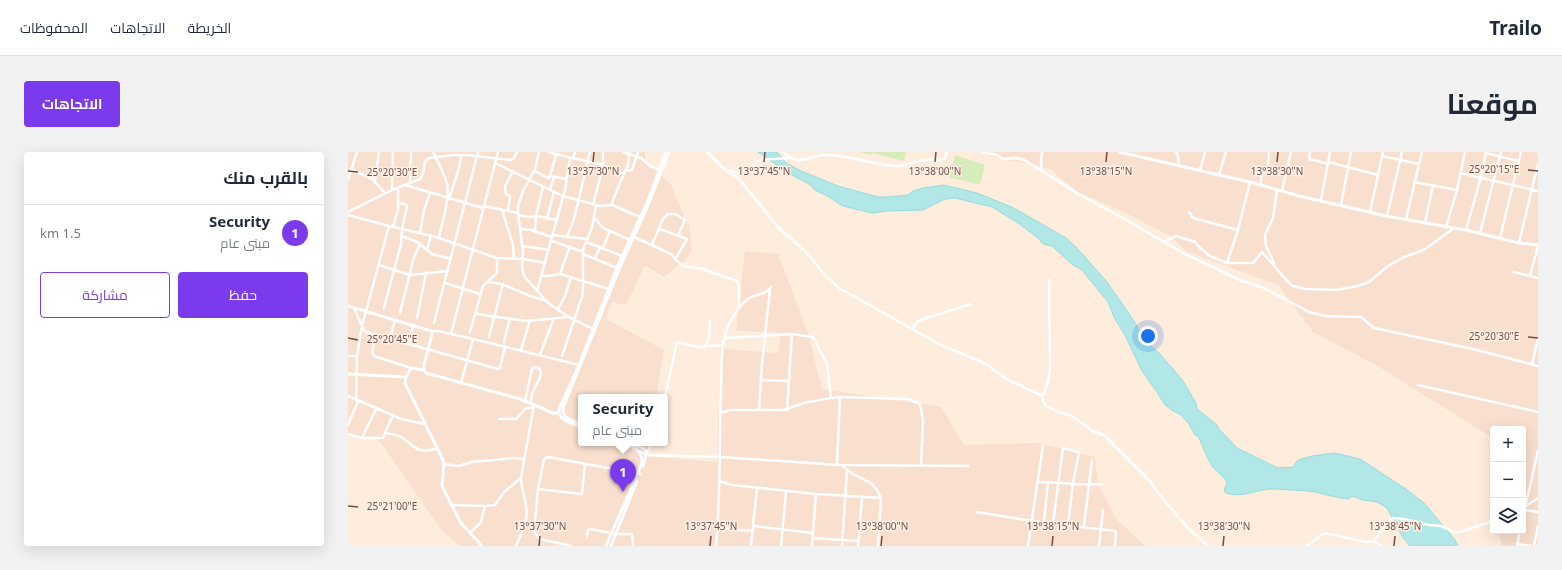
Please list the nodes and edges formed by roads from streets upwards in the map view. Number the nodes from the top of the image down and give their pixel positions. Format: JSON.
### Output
{"nodes":[{"id":1,"x":357,"y":152,"type":"edge"},
{"id":2,"x":379,"y":152,"type":"edge"},
{"id":3,"x":393,"y":152,"type":"edge"},
{"id":4,"x":411,"y":152,"type":"edge"},
{"id":5,"x":433,"y":152,"type":"edge"},
{"id":6,"x":478,"y":152,"type":"edge"},
{"id":7,"x":498,"y":152,"type":"edge"},
{"id":8,"x":516,"y":152,"type":"edge"},
{"id":9,"x":539,"y":152,"type":"edge"},
{"id":10,"x":549,"y":152,"type":"edge"},
{"id":11,"x":563,"y":152,"type":"edge"},
{"id":12,"x":575,"y":152,"type":"edge"},
{"id":13,"x":590,"y":152,"type":"edge"},
{"id":14,"x":603,"y":152,"type":"edge"},
{"id":15,"x":623,"y":152,"type":"edge"},
{"id":16,"x":638,"y":152,"type":"edge"},
{"id":17,"x":668,"y":152,"type":"edge"},
{"id":18,"x":707,"y":152,"type":"edge"},
{"id":19,"x":783,"y":152,"type":"edge"},
{"id":20,"x":816,"y":152,"type":"edge"},
{"id":21,"x":947,"y":152,"type":"edge"},
{"id":22,"x":982,"y":152,"type":"edge"},
{"id":23,"x":1042,"y":152,"type":"edge"},
{"id":24,"x":1120,"y":152,"type":"edge"},
{"id":25,"x":1176,"y":152,"type":"edge"},
{"id":26,"x":1205,"y":152,"type":"edge"},
{"id":27,"x":1226,"y":152,"type":"edge"},
{"id":28,"x":1269,"y":152,"type":"edge"},
{"id":29,"x":1291,"y":152,"type":"edge"},
{"id":30,"x":1310,"y":152,"type":"edge"},
{"id":31,"x":1330,"y":152,"type":"edge"},
{"id":32,"x":1351,"y":152,"type":"edge"},
{"id":33,"x":1383,"y":152,"type":"edge"},
{"id":34,"x":1402,"y":152,"type":"edge"},
{"id":35,"x":1422,"y":152,"type":"edge"},
{"id":36,"x":1465,"y":152,"type":"edge"},
{"id":37,"x":1486,"y":152,"type":"edge"},
{"id":38,"x":1501,"y":152,"type":"edge"},
{"id":39,"x":1520,"y":152,"type":"edge"},
{"id":40,"x":629,"y":153,"type":"junction"},
{"id":41,"x":1126,"y":153,"type":"edge"},
{"id":42,"x":556,"y":154,"type":"junction"},
{"id":43,"x":461,"y":155,"type":"junction"},
{"id":44,"x":477,"y":156,"type":"junction"},
{"id":45,"x":561,"y":156,"type":"junction"},
{"id":46,"x":636,"y":156,"type":"junction"},
{"id":47,"x":1382,"y":156,"type":"junction"},
{"id":48,"x":1500,"y":156,"type":"junction"},
{"id":49,"x":435,"y":157,"type":"junction"},
{"id":50,"x":814,"y":157,"type":"junction"},
{"id":51,"x":496,"y":158,"type":"junction"},
{"id":52,"x":790,"y":158,"type":"junction"},
{"id":53,"x":572,"y":159,"type":"junction"},
{"id":54,"x":1400,"y":160,"type":"junction"},
{"id":55,"x":1518,"y":161,"type":"junction"},
{"id":56,"x":587,"y":162,"type":"junction"},
{"id":57,"x":495,"y":163,"type":"junction"},
{"id":58,"x":1328,"y":163,"type":"junction"},
{"id":59,"x":1419,"y":164,"type":"junction"},
{"id":60,"x":1538,"y":164,"type":"edge"},
{"id":61,"x":603,"y":166,"type":"junction"},
{"id":62,"x":1179,"y":166,"type":"junction"},
{"id":63,"x":722,"y":167,"type":"junction"},
{"id":64,"x":1349,"y":168,"type":"junction"},
{"id":65,"x":351,"y":169,"type":"junction"},
{"id":66,"x":568,"y":170,"type":"junction"},
{"id":67,"x":660,"y":170,"type":"junction"},
{"id":68,"x":1200,"y":170,"type":"junction"},
{"id":69,"x":513,"y":171,"type":"junction"},
{"id":70,"x":534,"y":171,"type":"junction"},
{"id":71,"x":1042,"y":171,"type":"junction"},
{"id":72,"x":584,"y":172,"type":"junction"},
{"id":73,"x":624,"y":172,"type":"junction"},
{"id":74,"x":1460,"y":173,"type":"junction"},
{"id":75,"x":1219,"y":175,"type":"junction"},
{"id":76,"x":1378,"y":175,"type":"junction"},
{"id":77,"x":550,"y":176,"type":"junction"},
{"id":78,"x":554,"y":177,"type":"junction"},
{"id":79,"x":1481,"y":177,"type":"junction"},
{"id":80,"x":567,"y":179,"type":"junction"},
{"id":81,"x":348,"y":180,"type":"edge"},
{"id":82,"x":529,"y":180,"type":"junction"},
{"id":83,"x":1494,"y":180,"type":"junction"},
{"id":84,"x":375,"y":181,"type":"junction"},
{"id":85,"x":1250,"y":182,"type":"junction"},
{"id":86,"x":1414,"y":182,"type":"junction"},
{"id":87,"x":410,"y":183,"type":"junction"},
{"id":88,"x":1261,"y":184,"type":"junction"},
{"id":89,"x":1513,"y":184,"type":"junction"},
{"id":90,"x":404,"y":185,"type":"junction"},
{"id":91,"x":1433,"y":185,"type":"junction"},
{"id":92,"x":543,"y":187,"type":"junction"},
{"id":93,"x":398,"y":188,"type":"junction"},
{"id":94,"x":1532,"y":189,"type":"junction"},
{"id":95,"x":392,"y":190,"type":"junction"},
{"id":96,"x":550,"y":190,"type":"junction"},
{"id":97,"x":1277,"y":190,"type":"junction"},
{"id":98,"x":1457,"y":190,"type":"junction"},
{"id":99,"x":1282,"y":191,"type":"junction"},
{"id":100,"x":1538,"y":191,"type":"edge"},
{"id":101,"x":554,"y":192,"type":"junction"},
{"id":102,"x":430,"y":193,"type":"junction"},
{"id":103,"x":385,"y":194,"type":"junction"},
{"id":104,"x":563,"y":196,"type":"junction"},
{"id":105,"x":448,"y":199,"type":"junction"},
{"id":106,"x":578,"y":200,"type":"junction"},
{"id":107,"x":1321,"y":200,"type":"junction"},
{"id":108,"x":398,"y":203,"type":"junction"},
{"id":109,"x":465,"y":204,"type":"junction"},
{"id":110,"x":595,"y":205,"type":"junction"},
{"id":111,"x":611,"y":205,"type":"junction"},
{"id":112,"x":1341,"y":205,"type":"junction"},
{"id":113,"x":484,"y":207,"type":"junction"},
{"id":114,"x":502,"y":210,"type":"junction"},
{"id":115,"x":508,"y":211,"type":"junction"},
{"id":116,"x":1189,"y":212,"type":"dead end"},
{"id":117,"x":1370,"y":212,"type":"junction"},
{"id":118,"x":348,"y":214,"type":"edge"},
{"id":119,"x":518,"y":214,"type":"junction"},
{"id":120,"x":536,"y":216,"type":"junction"},
{"id":121,"x":1387,"y":216,"type":"junction"},
{"id":122,"x":594,"y":217,"type":"junction"},
{"id":123,"x":640,"y":217,"type":"junction"},
{"id":124,"x":547,"y":219,"type":"junction"},
{"id":125,"x":557,"y":220,"type":"junction"},
{"id":126,"x":1406,"y":220,"type":"junction"},
{"id":127,"x":1425,"y":223,"type":"junction"},
{"id":128,"x":389,"y":226,"type":"junction"},
{"id":129,"x":393,"y":227,"type":"junction"},
{"id":130,"x":1446,"y":227,"type":"junction"},
{"id":131,"x":1454,"y":228,"type":"junction"},
{"id":132,"x":402,"y":229,"type":"junction"},
{"id":133,"x":521,"y":229,"type":"junction"},
{"id":134,"x":660,"y":229,"type":"junction"},
{"id":135,"x":1238,"y":230,"type":"junction"},
{"id":136,"x":1466,"y":230,"type":"junction"},
{"id":137,"x":535,"y":231,"type":"junction"},
{"id":138,"x":610,"y":232,"type":"junction"},
{"id":139,"x":420,"y":233,"type":"junction"},
{"id":140,"x":1480,"y":233,"type":"junction"},
{"id":141,"x":431,"y":235,"type":"junction"},
{"id":142,"x":678,"y":235,"type":"junction"},
{"id":143,"x":402,"y":236,"type":"junction"},
{"id":144,"x":568,"y":237,"type":"junction"},
{"id":145,"x":632,"y":237,"type":"junction"},
{"id":146,"x":439,"y":238,"type":"junction"},
{"id":147,"x":552,"y":238,"type":"junction"},
{"id":148,"x":1500,"y":238,"type":"junction"},
{"id":149,"x":587,"y":240,"type":"junction"},
{"id":150,"x":1163,"y":242,"type":"junction"},
{"id":151,"x":1519,"y":243,"type":"junction"},
{"id":152,"x":420,"y":244,"type":"junction"},
{"id":153,"x":455,"y":244,"type":"junction"},
{"id":154,"x":652,"y":245,"type":"junction"},
{"id":155,"x":1538,"y":245,"type":"edge"},
{"id":156,"x":523,"y":246,"type":"junction"},
{"id":157,"x":570,"y":246,"type":"junction"},
{"id":158,"x":601,"y":248,"type":"junction"},
{"id":159,"x":427,"y":250,"type":"junction"},
{"id":160,"x":549,"y":250,"type":"junction"},
{"id":161,"x":473,"y":251,"type":"junction"},
{"id":162,"x":583,"y":253,"type":"junction"},
{"id":163,"x":622,"y":256,"type":"junction"},
{"id":164,"x":497,"y":258,"type":"junction"},
{"id":165,"x":451,"y":259,"type":"junction"},
{"id":166,"x":514,"y":259,"type":"junction"},
{"id":167,"x":523,"y":259,"type":"junction"},
{"id":168,"x":595,"y":259,"type":"junction"},
{"id":169,"x":675,"y":260,"type":"junction"},
{"id":170,"x":1227,"y":263,"type":"junction"},
{"id":171,"x":546,"y":264,"type":"junction"},
{"id":172,"x":378,"y":265,"type":"junction"},
{"id":173,"x":617,"y":268,"type":"junction"},
{"id":174,"x":394,"y":270,"type":"junction"},
{"id":175,"x":448,"y":271,"type":"junction"},
{"id":176,"x":1279,"y":271,"type":"junction"},
{"id":177,"x":1514,"y":272,"type":"dead end"},
{"id":178,"x":426,"y":273,"type":"junction"},
{"id":179,"x":560,"y":274,"type":"junction"},
{"id":180,"x":410,"y":275,"type":"junction"},
{"id":181,"x":542,"y":276,"type":"junction"},
{"id":182,"x":1530,"y":276,"type":"junction"},
{"id":183,"x":571,"y":277,"type":"junction"},
{"id":184,"x":1538,"y":278,"type":"edge"},
{"id":185,"x":1049,"y":280,"type":"dead end"},
{"id":186,"x":487,"y":282,"type":"junction"},
{"id":187,"x":583,"y":282,"type":"junction"},
{"id":188,"x":445,"y":283,"type":"junction"},
{"id":189,"x":503,"y":284,"type":"junction"},
{"id":190,"x":612,"y":284,"type":"junction"},
{"id":191,"x":462,"y":288,"type":"junction"},
{"id":192,"x":608,"y":289,"type":"junction"},
{"id":193,"x":537,"y":290,"type":"junction"},
{"id":194,"x":480,"y":294,"type":"junction"},
{"id":195,"x":545,"y":300,"type":"junction"},
{"id":196,"x":971,"y":304,"type":"dead end"},
{"id":197,"x":348,"y":306,"type":"edge"},
{"id":198,"x":354,"y":307,"type":"junction"},
{"id":199,"x":384,"y":308,"type":"dead end"},
{"id":200,"x":739,"y":308,"type":"junction"},
{"id":201,"x":558,"y":309,"type":"junction"},
{"id":202,"x":366,"y":310,"type":"junction"},
{"id":203,"x":400,"y":313,"type":"dead end"},
{"id":204,"x":475,"y":313,"type":"junction"},
{"id":205,"x":569,"y":316,"type":"junction"},
{"id":206,"x":495,"y":317,"type":"junction"},
{"id":207,"x":417,"y":318,"type":"dead end"},
{"id":208,"x":510,"y":318,"type":"junction"},
{"id":209,"x":554,"y":318,"type":"junction"},
{"id":210,"x":396,"y":319,"type":"junction"},
{"id":211,"x":574,"y":319,"type":"junction"},
{"id":212,"x":530,"y":320,"type":"junction"},
{"id":213,"x":710,"y":320,"type":"dead end"},
{"id":214,"x":434,"y":323,"type":"dead end"},
{"id":215,"x":414,"y":325,"type":"junction"},
{"id":216,"x":362,"y":326,"type":"junction"},
{"id":217,"x":913,"y":328,"type":"junction"},
{"id":218,"x":593,"y":329,"type":"junction"},
{"id":219,"x":431,"y":331,"type":"junction"},
{"id":220,"x":470,"y":332,"type":"dead end"},
{"id":221,"x":451,"y":334,"type":"junction"},
{"id":222,"x":792,"y":334,"type":"junction"},
{"id":223,"x":376,"y":335,"type":"junction"},
{"id":224,"x":766,"y":335,"type":"junction"},
{"id":225,"x":489,"y":337,"type":"dead end"},
{"id":226,"x":390,"y":338,"type":"junction"},
{"id":227,"x":725,"y":338,"type":"junction"},
{"id":228,"x":1538,"y":338,"type":"edge"},
{"id":229,"x":474,"y":339,"type":"junction"},
{"id":230,"x":591,"y":339,"type":"junction"},
{"id":231,"x":504,"y":342,"type":"dead end"},
{"id":232,"x":409,"y":344,"type":"junction"},
{"id":233,"x":723,"y":345,"type":"junction"},
{"id":234,"x":505,"y":346,"type":"junction"},
{"id":235,"x":704,"y":348,"type":"junction"},
{"id":236,"x":428,"y":349,"type":"junction"},
{"id":237,"x":521,"y":350,"type":"junction"},
{"id":238,"x":540,"y":355,"type":"junction"},
{"id":239,"x":348,"y":356,"type":"edge"},
{"id":240,"x":357,"y":356,"type":"junction"},
{"id":241,"x":562,"y":356,"type":"dead end"},
{"id":242,"x":468,"y":360,"type":"junction"},
{"id":243,"x":579,"y":365,"type":"junction"},
{"id":244,"x":1532,"y":365,"type":"junction"},
{"id":245,"x":1538,"y":366,"type":"edge"},
{"id":246,"x":411,"y":368,"type":"junction"},
{"id":247,"x":424,"y":370,"type":"junction"},
{"id":248,"x":348,"y":374,"type":"edge"},
{"id":249,"x":356,"y":374,"type":"junction"},
{"id":250,"x":406,"y":377,"type":"junction"},
{"id":251,"x":761,"y":380,"type":"junction"},
{"id":252,"x":789,"y":381,"type":"junction"},
{"id":253,"x":461,"y":383,"type":"junction"},
{"id":254,"x":1418,"y":385,"type":"dead end"},
{"id":255,"x":666,"y":394,"type":"edge"},
{"id":256,"x":348,"y":396,"type":"edge"},
{"id":257,"x":1043,"y":396,"type":"junction"},
{"id":258,"x":840,"y":397,"type":"junction"},
{"id":259,"x":830,"y":398,"type":"junction"},
{"id":260,"x":357,"y":400,"type":"junction"},
{"id":261,"x":524,"y":401,"type":"junction"},
{"id":262,"x":532,"y":405,"type":"junction"},
{"id":263,"x":560,"y":405,"type":"junction"},
{"id":264,"x":376,"y":409,"type":"junction"},
{"id":265,"x":759,"y":410,"type":"junction"},
{"id":266,"x":787,"y":410,"type":"junction"},
{"id":267,"x":551,"y":412,"type":"junction"},
{"id":268,"x":1538,"y":412,"type":"edge"},
{"id":269,"x":561,"y":413,"type":"junction"},
{"id":270,"x":720,"y":413,"type":"junction"},
{"id":271,"x":393,"y":415,"type":"junction"},
{"id":272,"x":499,"y":419,"type":"dead end"},
{"id":273,"x":425,"y":424,"type":"junction"},
{"id":274,"x":578,"y":424,"type":"edge"},
{"id":275,"x":348,"y":425,"type":"edge"},
{"id":276,"x":386,"y":433,"type":"junction"},
{"id":277,"x":348,"y":434,"type":"edge"},
{"id":278,"x":362,"y":438,"type":"junction"},
{"id":279,"x":630,"y":446,"type":"edge"},
{"id":280,"x":638,"y":446,"type":"edge"},
{"id":281,"x":651,"y":446,"type":"edge"},
{"id":282,"x":1044,"y":446,"type":"dead end"},
{"id":283,"x":438,"y":448,"type":"junction"},
{"id":284,"x":638,"y":450,"type":"junction"},
{"id":285,"x":1538,"y":450,"type":"edge"},
{"id":286,"x":647,"y":454,"type":"junction"},
{"id":287,"x":719,"y":457,"type":"junction"},
{"id":288,"x":524,"y":459,"type":"junction"},
{"id":289,"x":1092,"y":460,"type":"dead end"},
{"id":290,"x":444,"y":464,"type":"junction"},
{"id":291,"x":585,"y":464,"type":"junction"},
{"id":292,"x":839,"y":465,"type":"junction"},
{"id":293,"x":921,"y":465,"type":"junction"},
{"id":294,"x":968,"y":466,"type":"dead end"},
{"id":295,"x":848,"y":470,"type":"junction"},
{"id":296,"x":639,"y":473,"type":"junction"},
{"id":297,"x":521,"y":478,"type":"junction"},
{"id":298,"x":719,"y":481,"type":"junction"},
{"id":299,"x":1038,"y":482,"type":"junction"},
{"id":300,"x":1048,"y":482,"type":"junction"},
{"id":301,"x":1058,"y":482,"type":"junction"},
{"id":302,"x":1073,"y":483,"type":"junction"},
{"id":303,"x":1102,"y":484,"type":"dead end"},
{"id":304,"x":1088,"y":485,"type":"junction"},
{"id":305,"x":757,"y":488,"type":"junction"},
{"id":306,"x":538,"y":489,"type":"junction"},
{"id":307,"x":786,"y":491,"type":"junction"},
{"id":308,"x":816,"y":494,"type":"junction"},
{"id":309,"x":846,"y":496,"type":"junction"},
{"id":310,"x":862,"y":498,"type":"junction"},
{"id":311,"x":881,"y":498,"type":"junction"},
{"id":312,"x":1538,"y":498,"type":"edge"},
{"id":313,"x":1526,"y":501,"type":"edge"},
{"id":314,"x":451,"y":505,"type":"junction"},
{"id":315,"x":485,"y":506,"type":"junction"},
{"id":316,"x":1526,"y":507,"type":"edge"},
{"id":317,"x":1526,"y":509,"type":"edge"},
{"id":318,"x":1103,"y":510,"type":"dead end"},
{"id":319,"x":978,"y":512,"type":"dead end"},
{"id":320,"x":1538,"y":512,"type":"edge"},
{"id":321,"x":1032,"y":520,"type":"junction"},
{"id":322,"x":1044,"y":522,"type":"junction"},
{"id":323,"x":1053,"y":522,"type":"junction"},
{"id":324,"x":1490,"y":522,"type":"edge"},
{"id":325,"x":1068,"y":524,"type":"junction"},
{"id":326,"x":753,"y":526,"type":"junction"},
{"id":327,"x":1084,"y":526,"type":"junction"},
{"id":328,"x":1538,"y":526,"type":"edge"},
{"id":329,"x":719,"y":528,"type":"junction"},
{"id":330,"x":782,"y":529,"type":"junction"},
{"id":331,"x":1101,"y":529,"type":"junction"},
{"id":332,"x":752,"y":531,"type":"junction"},
{"id":333,"x":813,"y":532,"type":"junction"},
{"id":334,"x":470,"y":533,"type":"junction"},
{"id":335,"x":614,"y":533,"type":"junction"},
{"id":336,"x":1519,"y":534,"type":"edge"},
{"id":337,"x":587,"y":536,"type":"dead end"},
{"id":338,"x":812,"y":538,"type":"junction"},
{"id":339,"x":842,"y":540,"type":"junction"},
{"id":340,"x":859,"y":541,"type":"junction"},
{"id":341,"x":1374,"y":541,"type":"junction"},
{"id":342,"x":1517,"y":545,"type":"edge"},
{"id":343,"x":482,"y":546,"type":"edge"},
{"id":344,"x":516,"y":546,"type":"edge"},
{"id":345,"x":571,"y":546,"type":"edge"},
{"id":346,"x":606,"y":546,"type":"edge"},
{"id":347,"x":612,"y":546,"type":"edge"},
{"id":348,"x":633,"y":546,"type":"edge"},
{"id":349,"x":716,"y":546,"type":"edge"},
{"id":350,"x":751,"y":546,"type":"edge"},
{"id":351,"x":781,"y":546,"type":"edge"},
{"id":352,"x":812,"y":546,"type":"edge"},
{"id":353,"x":842,"y":546,"type":"edge"},
{"id":354,"x":858,"y":546,"type":"edge"},
{"id":355,"x":862,"y":546,"type":"edge"},
{"id":356,"x":878,"y":546,"type":"edge"},
{"id":357,"x":1028,"y":546,"type":"edge"},
{"id":358,"x":1099,"y":546,"type":"edge"},
{"id":359,"x":1115,"y":546,"type":"edge"},
{"id":360,"x":1208,"y":546,"type":"edge"},
{"id":361,"x":1307,"y":546,"type":"edge"},
{"id":362,"x":1381,"y":546,"type":"edge"},
{"id":363,"x":1530,"y":546,"type":"edge"},
{"id":364,"x":1534,"y":546,"type":"edge"}],
"edges":[{"from":1,"to":65,"type":"street"},
{"from":2,"to":84,"type":"street"},
{"from":3,"to":95,"type":"street"},
{"from":4,"to":87,"type":"street"},
{"from":5,"to":49,"type":"street"},
{"from":6,"to":44,"type":"street"},
{"from":7,"to":51,"type":"street"},
{"from":8,"to":51,"type":"street"},
{"from":9,"to":70,"type":"street"},
{"from":10,"to":42,"type":"street"},
{"from":11,"to":45,"type":"street"},
{"from":12,"to":53,"type":"street"},
{"from":13,"to":56,"type":"street"},
{"from":14,"to":61,"type":"street"},
{"from":15,"to":40,"type":"street"},
{"from":16,"to":46,"type":"street"},
{"from":17,"to":67,"type":"street"},
{"from":17,"to":145,"type":"street"},
{"from":18,"to":63,"type":"street"},
{"from":19,"to":52,"type":"street"},
{"from":20,"to":50,"type":"street"},
{"from":21,"to":50,"type":"street"},
{"from":22,"to":71,"type":"street"},
{"from":23,"to":71,"type":"street"},
{"from":24,"to":41,"type":"street"},
{"from":25,"to":62,"type":"street"},
{"from":26,"to":68,"type":"street"},
{"from":27,"to":75,"type":"street"},
{"from":28,"to":88,"type":"street"},
{"from":29,"to":99,"type":"street"},
{"from":30,"to":58,"type":"street"},
{"from":31,"to":58,"type":"street"},
{"from":32,"to":64,"type":"street"},
{"from":33,"to":47,"type":"street"},
{"from":34,"to":54,"type":"street"},
{"from":35,"to":59,"type":"street"},
{"from":36,"to":74,"type":"street"},
{"from":37,"to":48,"type":"street"},
{"from":37,"to":79,"type":"street"},
{"from":38,"to":48,"type":"street"},
{"from":39,"to":55,"type":"street"},
{"from":40,"to":46,"type":"street"},
{"from":40,"to":73,"type":"street"},
{"from":41,"to":62,"type":"street"},
{"from":42,"to":45,"type":"street"},
{"from":42,"to":77,"type":"street"},
{"from":43,"to":44,"type":"street"},
{"from":43,"to":49,"type":"street"},
{"from":43,"to":105,"type":"street"},
{"from":44,"to":51,"type":"street"},
{"from":44,"to":109,"type":"street"},
{"from":45,"to":53,"type":"street"},
{"from":46,"to":67,"type":"street"},
{"from":46,"to":73,"type":"street"},
{"from":47,"to":54,"type":"street"},
{"from":47,"to":76,"type":"street"},
{"from":48,"to":55,"type":"street"},
{"from":48,"to":83,"type":"street"},
{"from":49,"to":87,"type":"street"},
{"from":49,"to":105,"type":"street"},
{"from":50,"to":52,"type":"street"},
{"from":51,"to":57,"type":"street"},
{"from":52,"to":63,"type":"street"},
{"from":53,"to":56,"type":"street"},
{"from":53,"to":66,"type":"street"},
{"from":54,"to":59,"type":"street"},
{"from":54,"to":121,"type":"street"},
{"from":55,"to":89,"type":"street"},
{"from":56,"to":61,"type":"street"},
{"from":56,"to":72,"type":"street"},
{"from":57,"to":69,"type":"street"},
{"from":57,"to":113,"type":"street"},
{"from":58,"to":64,"type":"street"},
{"from":58,"to":107,"type":"street"},
{"from":59,"to":86,"type":"street"},
{"from":60,"to":94,"type":"street"},
{"from":61,"to":73,"type":"street"},
{"from":61,"to":110,"type":"street"},
{"from":62,"to":68,"type":"street"},
{"from":63,"to":217,"type":"street"},
{"from":64,"to":76,"type":"street"},
{"from":64,"to":112,"type":"street"},
{"from":65,"to":81,"type":"street"},
{"from":65,"to":84,"type":"street"},
{"from":66,"to":72,"type":"street"},
{"from":66,"to":80,"type":"street"},
{"from":67,"to":123,"type":"street"},
{"from":68,"to":75,"type":"street"},
{"from":69,"to":82,"type":"street"},
{"from":69,"to":115,"type":"street"},
{"from":70,"to":77,"type":"street"},
{"from":70,"to":82,"type":"street"},
{"from":71,"to":150,"type":"street"},
{"from":72,"to":106,"type":"street"},
{"from":73,"to":111,"type":"street"},
{"from":74,"to":79,"type":"street"},
{"from":74,"to":98,"type":"street"},
{"from":75,"to":85,"type":"street"},
{"from":76,"to":117,"type":"street"},
{"from":77,"to":78,"type":"street"},
{"from":78,"to":80,"type":"street"},
{"from":78,"to":96,"type":"street"},
{"from":79,"to":83,"type":"street"},
{"from":79,"to":136,"type":"street"},
{"from":80,"to":104,"type":"street"},
{"from":82,"to":92,"type":"street"},
{"from":82,"to":119,"type":"street"},
{"from":83,"to":89,"type":"street"},
{"from":83,"to":140,"type":"street"},
{"from":84,"to":103,"type":"street"},
{"from":85,"to":88,"type":"street"},
{"from":85,"to":135,"type":"street"},
{"from":86,"to":91,"type":"street"},
{"from":86,"to":126,"type":"street"},
{"from":87,"to":90,"type":"street"},
{"from":88,"to":97,"type":"street"},
{"from":89,"to":94,"type":"street"},
{"from":89,"to":148,"type":"street"},
{"from":90,"to":93,"type":"street"},
{"from":90,"to":102,"type":"street"},
{"from":91,"to":98,"type":"street"},
{"from":91,"to":127,"type":"street"},
{"from":92,"to":96,"type":"street"},
{"from":92,"to":120,"type":"street"},
{"from":93,"to":95,"type":"street"},
{"from":93,"to":108,"type":"street"},
{"from":94,"to":100,"type":"street"},
{"from":94,"to":151,"type":"street"},
{"from":95,"to":103,"type":"street"},
{"from":96,"to":101,"type":"street"},
{"from":97,"to":99,"type":"street"},
{"from":97,"to":176,"type":"street"},
{"from":98,"to":130,"type":"street"},
{"from":99,"to":107,"type":"street"},
{"from":101,"to":104,"type":"street"},
{"from":101,"to":124,"type":"street"},
{"from":102,"to":105,"type":"street"},
{"from":102,"to":139,"type":"street"},
{"from":103,"to":118,"type":"street"},
{"from":104,"to":106,"type":"street"},
{"from":104,"to":125,"type":"street"},
{"from":105,"to":109,"type":"street"},
{"from":105,"to":146,"type":"street"},
{"from":106,"to":110,"type":"street"},
{"from":106,"to":144,"type":"street"},
{"from":107,"to":112,"type":"street"},
{"from":108,"to":129,"type":"street"},
{"from":108,"to":132,"type":"street"},
{"from":109,"to":113,"type":"street"},
{"from":109,"to":153,"type":"street"},
{"from":110,"to":111,"type":"street"},
{"from":110,"to":122,"type":"street"},
{"from":111,"to":123,"type":"street"},
{"from":112,"to":117,"type":"street"},
{"from":113,"to":114,"type":"street"},
{"from":113,"to":161,"type":"street"},
{"from":114,"to":115,"type":"street"},
{"from":114,"to":166,"type":"street"},
{"from":115,"to":119,"type":"street"},
{"from":116,"to":135,"type":"street"},
{"from":117,"to":121,"type":"street"},
{"from":118,"to":128,"type":"street"},
{"from":119,"to":120,"type":"street"},
{"from":119,"to":133,"type":"street"},
{"from":120,"to":124,"type":"street"},
{"from":120,"to":137,"type":"street"},
{"from":121,"to":126,"type":"street"},
{"from":122,"to":138,"type":"street"},
{"from":122,"to":149,"type":"street"},
{"from":123,"to":145,"type":"street"},
{"from":124,"to":125,"type":"street"},
{"from":125,"to":147,"type":"street"},
{"from":126,"to":127,"type":"street"},
{"from":127,"to":130,"type":"street"},
{"from":128,"to":129,"type":"street"},
{"from":128,"to":172,"type":"street"},
{"from":129,"to":132,"type":"street"},
{"from":130,"to":131,"type":"street"},
{"from":131,"to":136,"type":"street"},
{"from":131,"to":176,"type":"street"},
{"from":132,"to":139,"type":"street"},
{"from":132,"to":143,"type":"street"},
{"from":133,"to":137,"type":"street"},
{"from":133,"to":156,"type":"street"},
{"from":134,"to":142,"type":"street"},
{"from":134,"to":142,"type":"street"},
{"from":134,"to":154,"type":"street"},
{"from":135,"to":170,"type":"street"},
{"from":136,"to":140,"type":"street"},
{"from":137,"to":147,"type":"street"},
{"from":138,"to":145,"type":"street"},
{"from":138,"to":158,"type":"street"},
{"from":139,"to":141,"type":"street"},
{"from":140,"to":148,"type":"street"},
{"from":141,"to":146,"type":"street"},
{"from":141,"to":159,"type":"street"},
{"from":142,"to":169,"type":"street"},
{"from":143,"to":152,"type":"street"},
{"from":143,"to":174,"type":"street"},
{"from":144,"to":147,"type":"street"},
{"from":144,"to":149,"type":"street"},
{"from":145,"to":154,"type":"street"},
{"from":145,"to":163,"type":"street"},
{"from":145,"to":190,"type":"street"},
{"from":146,"to":153,"type":"street"},
{"from":147,"to":157,"type":"street"},
{"from":147,"to":160,"type":"street"},
{"from":148,"to":151,"type":"street"},
{"from":149,"to":158,"type":"street"},
{"from":149,"to":162,"type":"street"},
{"from":150,"to":170,"type":"street"},
{"from":150,"to":244,"type":"street"},
{"from":151,"to":155,"type":"street"},
{"from":152,"to":159,"type":"street"},
{"from":152,"to":180,"type":"street"},
{"from":153,"to":161,"type":"street"},
{"from":153,"to":165,"type":"street"},
{"from":154,"to":169,"type":"street"},
{"from":155,"to":182,"type":"street"},
{"from":156,"to":160,"type":"street"},
{"from":156,"to":167,"type":"street"},
{"from":157,"to":162,"type":"street"},
{"from":157,"to":179,"type":"street"},
{"from":158,"to":163,"type":"street"},
{"from":158,"to":168,"type":"street"},
{"from":159,"to":165,"type":"street"},
{"from":160,"to":171,"type":"street"},
{"from":161,"to":164,"type":"street"},
{"from":161,"to":191,"type":"street"},
{"from":162,"to":168,"type":"street"},
{"from":162,"to":187,"type":"street"},
{"from":163,"to":173,"type":"street"},
{"from":164,"to":166,"type":"street"},
{"from":164,"to":186,"type":"street"},
{"from":165,"to":175,"type":"street"},
{"from":166,"to":167,"type":"street"},
{"from":167,"to":171,"type":"street"},
{"from":167,"to":193,"type":"street"},
{"from":168,"to":173,"type":"street"},
{"from":169,"to":200,"type":"street"},
{"from":170,"to":176,"type":"street"},
{"from":171,"to":181,"type":"street"},
{"from":172,"to":174,"type":"street"},
{"from":172,"to":202,"type":"street"},
{"from":173,"to":190,"type":"street"},
{"from":174,"to":180,"type":"street"},
{"from":174,"to":199,"type":"street"},
{"from":175,"to":178,"type":"street"},
{"from":175,"to":188,"type":"street"},
{"from":177,"to":182,"type":"street"},
{"from":178,"to":180,"type":"street"},
{"from":178,"to":207,"type":"street"},
{"from":179,"to":181,"type":"street"},
{"from":179,"to":183,"type":"street"},
{"from":180,"to":203,"type":"street"},
{"from":181,"to":193,"type":"street"},
{"from":182,"to":184,"type":"street"},
{"from":183,"to":187,"type":"street"},
{"from":183,"to":201,"type":"street"},
{"from":185,"to":257,"type":"street"},
{"from":186,"to":189,"type":"street"},
{"from":186,"to":194,"type":"street"},
{"from":187,"to":192,"type":"street"},
{"from":187,"to":211,"type":"street"},
{"from":188,"to":191,"type":"street"},
{"from":188,"to":214,"type":"street"},
{"from":189,"to":195,"type":"street"},
{"from":189,"to":206,"type":"street"},
{"from":190,"to":192,"type":"street"},
{"from":190,"to":230,"type":"street"},
{"from":191,"to":194,"type":"street"},
{"from":191,"to":221,"type":"street"},
{"from":192,"to":218,"type":"street"},
{"from":193,"to":195,"type":"street"},
{"from":194,"to":204,"type":"street"},
{"from":195,"to":201,"type":"street"},
{"from":196,"to":217,"type":"street"},
{"from":197,"to":198,"type":"street"},
{"from":198,"to":202,"type":"street"},
{"from":198,"to":216,"type":"street"},
{"from":200,"to":224,"type":"street"},
{"from":200,"to":227,"type":"street"},
{"from":201,"to":205,"type":"street"},
{"from":202,"to":210,"type":"street"},
{"from":202,"to":216,"type":"street"},
{"from":204,"to":206,"type":"street"},
{"from":204,"to":220,"type":"street"},
{"from":205,"to":209,"type":"street"},
{"from":205,"to":211,"type":"street"},
{"from":206,"to":208,"type":"street"},
{"from":206,"to":225,"type":"street"},
{"from":208,"to":212,"type":"street"},
{"from":208,"to":231,"type":"street"},
{"from":209,"to":212,"type":"street"},
{"from":209,"to":238,"type":"street"},
{"from":210,"to":215,"type":"street"},
{"from":210,"to":226,"type":"street"},
{"from":211,"to":218,"type":"street"},
{"from":211,"to":241,"type":"street"},
{"from":212,"to":237,"type":"street"},
{"from":213,"to":235,"type":"street"},
{"from":215,"to":219,"type":"street"},
{"from":215,"to":232,"type":"street"},
{"from":216,"to":223,"type":"street"},
{"from":216,"to":240,"type":"street"},
{"from":217,"to":257,"type":"street"},
{"from":218,"to":230,"type":"street"},
{"from":219,"to":221,"type":"street"},
{"from":219,"to":236,"type":"street"},
{"from":221,"to":229,"type":"street"},
{"from":222,"to":224,"type":"street"},
{"from":222,"to":252,"type":"street"},
{"from":222,"to":259,"type":"street"},
{"from":223,"to":226,"type":"street"},
{"from":223,"to":246,"type":"street"},
{"from":224,"to":227,"type":"street"},
{"from":224,"to":251,"type":"street"},
{"from":226,"to":232,"type":"street"},
{"from":227,"to":233,"type":"street"},
{"from":228,"to":244,"type":"street"},
{"from":229,"to":234,"type":"street"},
{"from":229,"to":242,"type":"street"},
{"from":230,"to":243,"type":"street"},
{"from":230,"to":269,"type":"street"},
{"from":232,"to":236,"type":"street"},
{"from":233,"to":235,"type":"street"},
{"from":233,"to":270,"type":"street"},
{"from":234,"to":237,"type":"street"},
{"from":234,"to":242,"type":"street"},
{"from":235,"to":255,"type":"street"},
{"from":236,"to":242,"type":"street"},
{"from":236,"to":247,"type":"street"},
{"from":237,"to":238,"type":"street"},
{"from":238,"to":243,"type":"street"},
{"from":239,"to":240,"type":"street"},
{"from":240,"to":249,"type":"street"},
{"from":242,"to":253,"type":"street"},
{"from":243,"to":263,"type":"street"},
{"from":244,"to":245,"type":"street"},
{"from":246,"to":247,"type":"street"},
{"from":246,"to":250,"type":"street"},
{"from":247,"to":253,"type":"street"},
{"from":248,"to":249,"type":"street"},
{"from":249,"to":250,"type":"street"},
{"from":249,"to":260,"type":"street"},
{"from":250,"to":273,"type":"street"},
{"from":251,"to":252,"type":"street"},
{"from":251,"to":265,"type":"street"},
{"from":252,"to":266,"type":"street"},
{"from":253,"to":261,"type":"street"},
{"from":254,"to":268,"type":"street"},
{"from":256,"to":260,"type":"street"},
{"from":257,"to":360,"type":"street"},
{"from":258,"to":259,"type":"street"},
{"from":258,"to":292,"type":"street"},
{"from":258,"to":293,"type":"street"},
{"from":259,"to":266,"type":"street"},
{"from":260,"to":264,"type":"street"},
{"from":260,"to":275,"type":"street"},
{"from":261,"to":262,"type":"street"},
{"from":261,"to":262,"type":"street"},
{"from":262,"to":267,"type":"street"},
{"from":262,"to":272,"type":"street"},
{"from":262,"to":288,"type":"street"},
{"from":263,"to":267,"type":"street"},
{"from":263,"to":269,"type":"street"},
{"from":264,"to":271,"type":"street"},
{"from":264,"to":278,"type":"street"},
{"from":265,"to":266,"type":"street"},
{"from":265,"to":270,"type":"street"},
{"from":267,"to":269,"type":"street"},
{"from":269,"to":274,"type":"street"},
{"from":270,"to":287,"type":"street"},
{"from":271,"to":273,"type":"street"},
{"from":271,"to":276,"type":"street"},
{"from":273,"to":283,"type":"street"},
{"from":276,"to":278,"type":"street"},
{"from":276,"to":283,"type":"street"},
{"from":277,"to":278,"type":"street"},
{"from":279,"to":284,"type":"street"},
{"from":280,"to":286,"type":"street"},
{"from":281,"to":286,"type":"street"},
{"from":282,"to":299,"type":"street"},
{"from":283,"to":290,"type":"street"},
{"from":284,"to":286,"type":"street"},
{"from":284,"to":296,"type":"street"},
{"from":285,"to":313,"type":"street"},
{"from":286,"to":287,"type":"street"},
{"from":286,"to":296,"type":"street"},
{"from":287,"to":292,"type":"street"},
{"from":287,"to":298,"type":"street"},
{"from":288,"to":290,"type":"street"},
{"from":288,"to":297,"type":"street"},
{"from":289,"to":304,"type":"street"},
{"from":290,"to":314,"type":"street"},
{"from":291,"to":296,"type":"street"},
{"from":291,"to":306,"type":"street"},
{"from":291,"to":306,"type":"street"},
{"from":292,"to":293,"type":"street"},
{"from":292,"to":295,"type":"street"},
{"from":293,"to":294,"type":"street"},
{"from":295,"to":309,"type":"street"},
{"from":295,"to":311,"type":"street"},
{"from":296,"to":335,"type":"street"},
{"from":297,"to":315,"type":"street"},
{"from":297,"to":344,"type":"street"},
{"from":298,"to":305,"type":"street"},
{"from":298,"to":329,"type":"street"},
{"from":299,"to":300,"type":"street"},
{"from":299,"to":321,"type":"street"},
{"from":300,"to":301,"type":"street"},
{"from":300,"to":322,"type":"street"},
{"from":301,"to":302,"type":"street"},
{"from":301,"to":302,"type":"street"},
{"from":301,"to":323,"type":"street"},
{"from":302,"to":304,"type":"street"},
{"from":302,"to":325,"type":"street"},
{"from":303,"to":304,"type":"street"},
{"from":304,"to":327,"type":"street"},
{"from":305,"to":307,"type":"street"},
{"from":305,"to":326,"type":"street"},
{"from":306,"to":345,"type":"street"},
{"from":307,"to":308,"type":"street"},
{"from":307,"to":330,"type":"street"},
{"from":308,"to":309,"type":"street"},
{"from":308,"to":333,"type":"street"},
{"from":309,"to":310,"type":"street"},
{"from":309,"to":339,"type":"street"},
{"from":310,"to":311,"type":"street"},
{"from":310,"to":340,"type":"street"},
{"from":311,"to":356,"type":"street"},
{"from":312,"to":316,"type":"street"},
{"from":314,"to":315,"type":"street"},
{"from":314,"to":334,"type":"street"},
{"from":315,"to":334,"type":"street"},
{"from":317,"to":320,"type":"street"},
{"from":318,"to":331,"type":"street"},
{"from":319,"to":321,"type":"street"},
{"from":321,"to":322,"type":"street"},
{"from":321,"to":357,"type":"street"},
{"from":322,"to":323,"type":"street"},
{"from":323,"to":325,"type":"street"},
{"from":324,"to":341,"type":"street"},
{"from":325,"to":327,"type":"street"},
{"from":326,"to":330,"type":"street"},
{"from":326,"to":332,"type":"street"},
{"from":327,"to":331,"type":"street"},
{"from":328,"to":364,"type":"street"},
{"from":329,"to":332,"type":"street"},
{"from":329,"to":349,"type":"street"},
{"from":330,"to":333,"type":"street"},
{"from":330,"to":351,"type":"street"},
{"from":331,"to":358,"type":"street"},
{"from":331,"to":359,"type":"street"},
{"from":332,"to":350,"type":"street"},
{"from":333,"to":338,"type":"street"},
{"from":334,"to":343,"type":"street"},
{"from":335,"to":337,"type":"street"},
{"from":335,"to":346,"type":"street"},
{"from":335,"to":347,"type":"street"},
{"from":335,"to":348,"type":"street"},
{"from":336,"to":342,"type":"street"},
{"from":338,"to":339,"type":"street"},
{"from":338,"to":352,"type":"street"},
{"from":339,"to":340,"type":"street"},
{"from":339,"to":353,"type":"street"},
{"from":340,"to":354,"type":"street"},
{"from":341,"to":361,"type":"street"},
{"from":341,"to":362,"type":"street"},
{"from":342,"to":363,"type":"street"},
{"from":354,"to":355,"type":"street"}]}
